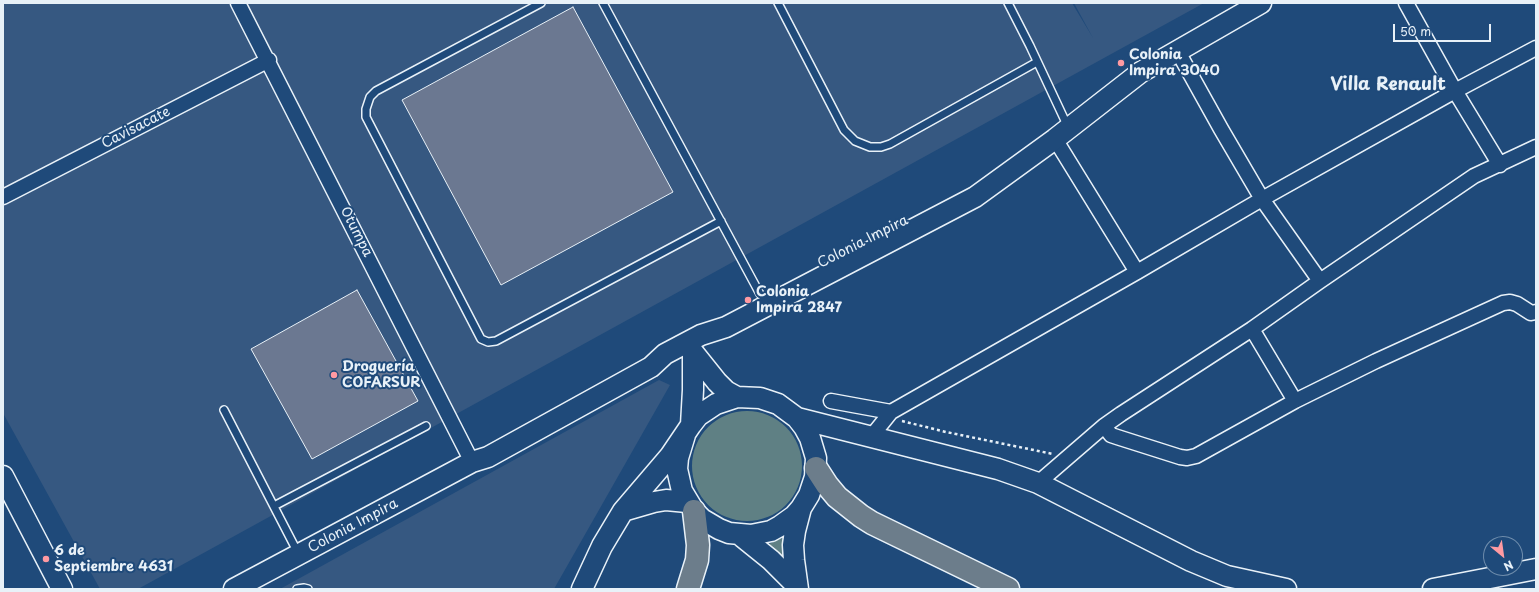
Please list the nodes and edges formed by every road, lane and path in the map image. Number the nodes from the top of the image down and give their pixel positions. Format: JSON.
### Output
{"nodes":[{"id":1,"x":238,"y":3,"type":"edge"},
{"id":2,"x":541,"y":3,"type":"edge"},
{"id":3,"x":603,"y":3,"type":"edge"},
{"id":4,"x":778,"y":3,"type":"edge"},
{"id":5,"x":1008,"y":3,"type":"edge"},
{"id":6,"x":1262,"y":3,"type":"edge"},
{"id":7,"x":1406,"y":3,"type":"edge"},
{"id":8,"x":1536,"y":48,"type":"edge"},
{"id":9,"x":1177,"y":50,"type":"junction"},
{"id":10,"x":269,"y":60,"type":"junction"},
{"id":11,"x":1038,"y":62,"type":"junction"},
{"id":12,"x":1455,"y":92,"type":"junction"},
{"id":13,"x":1062,"y":133,"type":"junction"},
{"id":14,"x":1536,"y":147,"type":"edge"},
{"id":15,"x":1031,"y":157,"type":"junction"},
{"id":16,"x":1500,"y":165,"type":"junction"},
{"id":17,"x":3,"y":197,"type":"edge"},
{"id":18,"x":1262,"y":199,"type":"junction"},
{"id":19,"x":721,"y":221,"type":"junction"},
{"id":20,"x":1137,"y":272,"type":"junction"},
{"id":21,"x":1320,"y":281,"type":"junction"},
{"id":22,"x":760,"y":294,"type":"junction"},
{"id":23,"x":1536,"y":312,"type":"edge"},
{"id":24,"x":1252,"y":329,"type":"junction"},
{"id":25,"x":694,"y":343,"type":"junction"},
{"id":26,"x":737,"y":397,"type":"junction"},
{"id":27,"x":831,"y":401,"type":"dead end"},
{"id":28,"x":1295,"y":401,"type":"junction"},
{"id":29,"x":224,"y":410,"type":"dead end"},
{"id":30,"x":891,"y":412,"type":"junction"},
{"id":31,"x":797,"y":418,"type":"junction"},
{"id":32,"x":426,"y":426,"type":"dead end"},
{"id":33,"x":1104,"y":426,"type":"junction"},
{"id":34,"x":688,"y":430,"type":"junction"},
{"id":35,"x":871,"y":437,"type":"junction"},
{"id":36,"x":1069,"y":457,"type":"junction"},
{"id":37,"x":472,"y":462,"type":"junction"},
{"id":38,"x":816,"y":468,"type":"junction"},
{"id":39,"x":3,"y":476,"type":"edge"},
{"id":40,"x":1038,"y":483,"type":"junction"},
{"id":41,"x":274,"y":506,"type":"junction"},
{"id":42,"x":690,"y":506,"type":"junction"},
{"id":43,"x":801,"y":508,"type":"junction"},
{"id":44,"x":623,"y":511,"type":"junction"},
{"id":45,"x":740,"y":535,"type":"junction"},
{"id":46,"x":299,"y":554,"type":"junction"},
{"id":47,"x":1536,"y":569,"type":"edge"},
{"id":48,"x":797,"y":587,"type":"edge"},
{"id":49,"x":62,"y":589,"type":"edge"},
{"id":50,"x":234,"y":589,"type":"edge"},
{"id":51,"x":297,"y":589,"type":"edge"},
{"id":52,"x":308,"y":589,"type":"edge"},
{"id":53,"x":582,"y":589,"type":"edge"},
{"id":54,"x":688,"y":589,"type":"edge"},
{"id":55,"x":1008,"y":589,"type":"edge"},
{"id":56,"x":1286,"y":589,"type":"edge"},
{"id":57,"x":1433,"y":589,"type":"edge"}],
"edges":[{"from":1,"to":10,"type":"street","name":"Otumpa"},
{"from":2,"to":19,"type":"lane"},
{"from":3,"to":19,"type":"lane"},
{"from":4,"to":11,"type":"lane"},
{"from":5,"to":11,"type":"lane"},
{"from":6,"to":9,"type":"main road","name":"Colonia Impira"},
{"from":7,"to":12,"type":"street"},
{"from":8,"to":12,"type":"street"},
{"from":9,"to":13,"type":"main road","name":"Colonia Impira"},
{"from":9,"to":18,"type":"street"},
{"from":10,"to":17,"type":"street","name":"Cavisacate"},
{"from":10,"to":37,"type":"street","name":"Otumpa"},
{"from":11,"to":13,"type":"lane"},
{"from":12,"to":16,"type":"street"},
{"from":12,"to":18,"type":"street"},
{"from":13,"to":15,"type":"main road","name":"Colonia Impira"},
{"from":13,"to":20,"type":"street"},
{"from":14,"to":16,"type":"street"},
{"from":15,"to":22,"type":"main road","name":"Colonia Impira"},
{"from":15,"to":25,"type":"main road","name":"Colonia Impira"},
{"from":16,"to":21,"type":"street"},
{"from":18,"to":20,"type":"street"},
{"from":18,"to":21,"type":"street"},
{"from":19,"to":22,"type":"lane"},
{"from":20,"to":30,"type":"street"},
{"from":21,"to":24,"type":"street"},
{"from":22,"to":25,"type":"main road","name":"Colonia Impira"},
{"from":23,"to":28,"type":"street"},
{"from":24,"to":28,"type":"street"},
{"from":24,"to":33,"type":"street"},
{"from":25,"to":26,"type":"main road"},
{"from":25,"to":34,"type":"main road"},
{"from":25,"to":37,"type":"main road","name":"Colonia Impira"},
{"from":26,"to":31,"type":"main road"},
{"from":26,"to":34,"type":"main road"},
{"from":27,"to":30,"type":"street"},
{"from":28,"to":33,"type":"street"},
{"from":29,"to":41,"type":"lane"},
{"from":30,"to":35,"type":"street"},
{"from":30,"to":36,"type":"path"},
{"from":31,"to":35,"type":"main road"},
{"from":31,"to":38,"type":"main road"},
{"from":32,"to":41,"type":"lane"},
{"from":33,"to":36,"type":"street"},
{"from":34,"to":42,"type":"main road"},
{"from":34,"to":44,"type":"main road"},
{"from":35,"to":40,"type":"main road"},
{"from":36,"to":40,"type":"street"},
{"from":37,"to":46,"type":"main road","name":"Colonia Impira"},
{"from":38,"to":43,"type":"main road"},
{"from":38,"to":55,"type":"highway"},
{"from":39,"to":49,"type":"main road"},
{"from":40,"to":56,"type":"main road"},
{"from":41,"to":46,"type":"lane"},
{"from":42,"to":44,"type":"main road"},
{"from":42,"to":45,"type":"main road"},
{"from":42,"to":54,"type":"highway"},
{"from":43,"to":45,"type":"main road"},
{"from":43,"to":48,"type":"main road"},
{"from":44,"to":53,"type":"main road"},
{"from":45,"to":48,"type":"main road"},
{"from":46,"to":50,"type":"main road","name":"Colonia Impira"},
{"from":47,"to":57,"type":"main road"},
{"from":51,"to":52,"type":"lane"}]}
